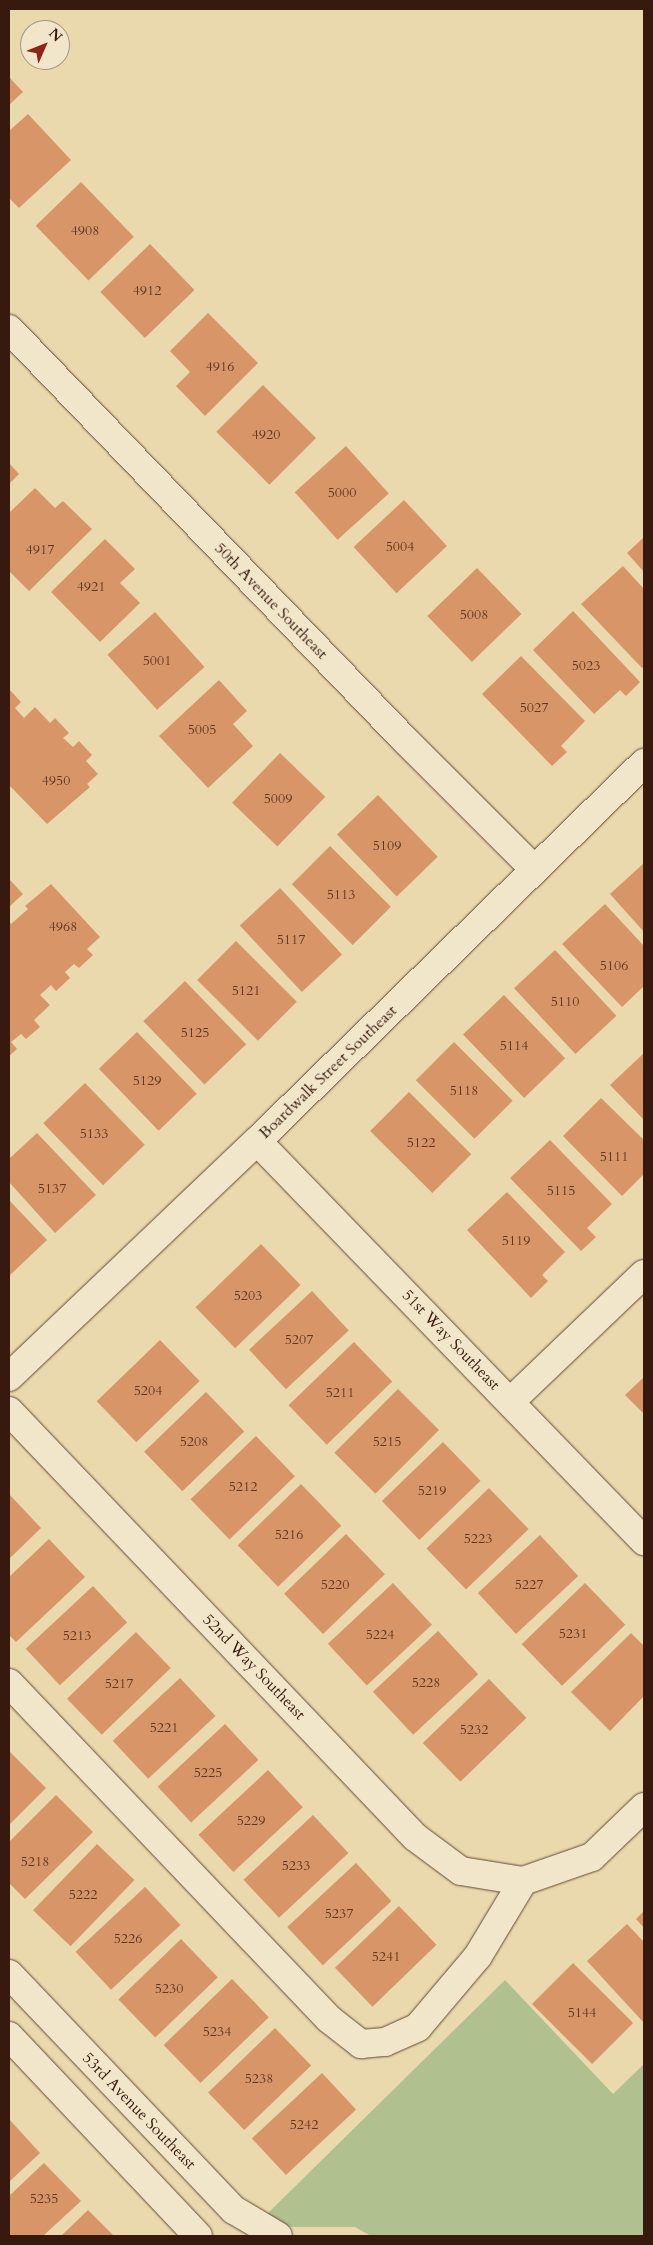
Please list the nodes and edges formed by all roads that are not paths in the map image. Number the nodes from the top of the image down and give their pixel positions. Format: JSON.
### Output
{"nodes":[{"id":1,"x":9,"y":329,"type":"edge"},
{"id":2,"x":644,"y":763,"type":"edge"},
{"id":3,"x":535,"y":870,"type":"junction"},
{"id":4,"x":257,"y":1141,"type":"junction"},
{"id":5,"x":644,"y":1274,"type":"edge"},
{"id":6,"x":9,"y":1377,"type":"edge"},
{"id":7,"x":511,"y":1401,"type":"junction"},
{"id":8,"x":9,"y":1411,"type":"edge"},
{"id":9,"x":644,"y":1541,"type":"edge"},
{"id":10,"x":9,"y":1683,"type":"edge"},
{"id":11,"x":644,"y":1807,"type":"edge"},
{"id":12,"x":523,"y":1881,"type":"junction"},
{"id":13,"x":9,"y":1974,"type":"edge"},
{"id":14,"x":9,"y":2036,"type":"edge"},
{"id":15,"x":198,"y":2236,"type":"edge"},
{"id":16,"x":278,"y":2236,"type":"edge"}],
"edges":[{"from":1,"to":3,"type":"street","name":"50th Avenue Southeast"},
{"from":2,"to":3,"type":"street","name":"Boardwalk Street Southeast"},
{"from":3,"to":4,"type":"street","name":"Boardwalk Street Southeast"},
{"from":4,"to":6,"type":"street","name":"Boardwalk Street Southeast"},
{"from":4,"to":7,"type":"street","name":"51st Way Southeast"},
{"from":5,"to":7,"type":"street"},
{"from":7,"to":9,"type":"street","name":"51st Way Southeast"},
{"from":8,"to":12,"type":"street","name":"52nd Way Southeast"},
{"from":10,"to":12,"type":"street"},
{"from":11,"to":12,"type":"street"},
{"from":13,"to":16,"type":"street","name":"53rd Avenue Southeast"},
{"from":14,"to":15,"type":"street"}]}
